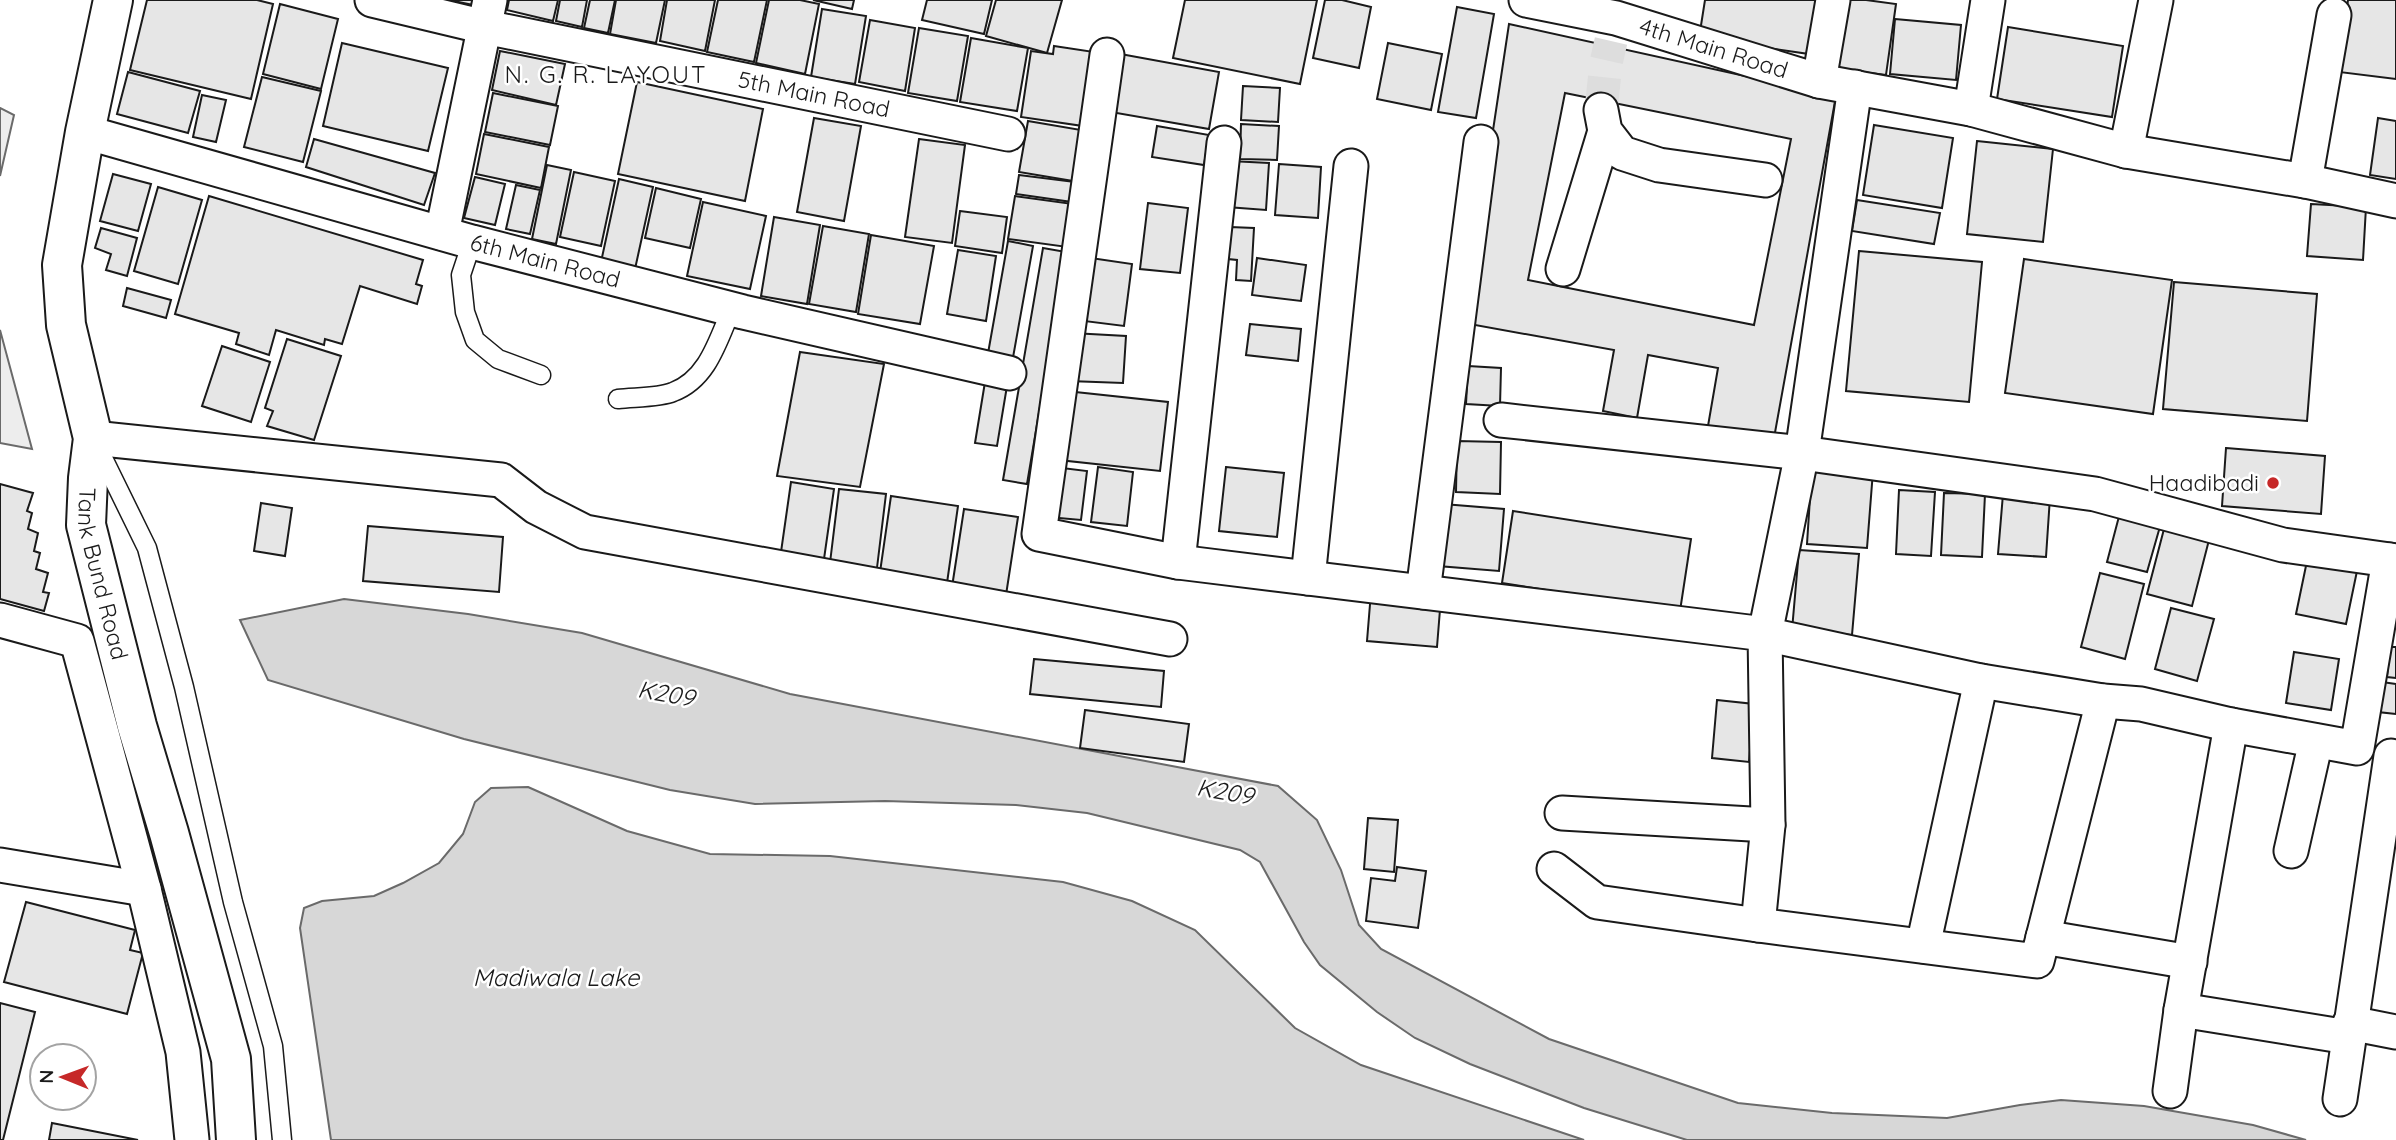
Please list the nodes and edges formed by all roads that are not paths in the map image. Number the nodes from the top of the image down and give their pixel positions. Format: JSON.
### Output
{"nodes":[{"id":1,"x":113,"y":0,"type":"edge"},
{"id":2,"x":372,"y":0,"type":"edge"},
{"id":3,"x":1526,"y":0,"type":"edge"},
{"id":4,"x":1833,"y":0,"type":"edge"},
{"id":5,"x":1988,"y":0,"type":"edge"},
{"id":6,"x":2156,"y":0,"type":"edge"},
{"id":7,"x":487,"y":13,"type":"edge"},
{"id":8,"x":2334,"y":15,"type":"dead end"},
{"id":9,"x":1107,"y":55,"type":"dead end"},
{"id":10,"x":1819,"y":81,"type":"junction"},
{"id":11,"x":1855,"y":88,"type":"junction"},
{"id":12,"x":1971,"y":109,"type":"junction"},
{"id":13,"x":85,"y":132,"type":"junction"},
{"id":14,"x":1008,"y":134,"type":"dead end"},
{"id":15,"x":1481,"y":142,"type":"dead end"},
{"id":16,"x":1224,"y":143,"type":"dead end"},
{"id":17,"x":2126,"y":151,"type":"junction"},
{"id":18,"x":1351,"y":166,"type":"dead end"},
{"id":19,"x":1765,"y":180,"type":"dead end"},
{"id":20,"x":2305,"y":181,"type":"junction"},
{"id":21,"x":2396,"y":201,"type":"edge"},
{"id":22,"x":457,"y":237,"type":"junction"},
{"id":23,"x":1563,"y":269,"type":"dead end"},
{"id":24,"x":732,"y":308,"type":"junction"},
{"id":25,"x":1009,"y":373,"type":"dead end"},
{"id":26,"x":541,"y":375,"type":"dead end"},
{"id":27,"x":618,"y":399,"type":"dead end"},
{"id":28,"x":1501,"y":419,"type":"dead end"},
{"id":29,"x":93,"y":438,"type":"junction"},
{"id":30,"x":1802,"y":453,"type":"junction"},
{"id":31,"x":2392,"y":561,"type":"edge"},
{"id":32,"x":1178,"y":562,"type":"junction"},
{"id":33,"x":1308,"y":578,"type":"junction"},
{"id":34,"x":1423,"y":592,"type":"junction"},
{"id":35,"x":0,"y":620,"type":"edge"},
{"id":36,"x":1765,"y":634,"type":"junction"},
{"id":37,"x":1170,"y":639,"type":"dead end"},
{"id":38,"x":1981,"y":681,"type":"junction"},
{"id":39,"x":2103,"y":701,"type":"junction"},
{"id":40,"x":2231,"y":725,"type":"junction"},
{"id":41,"x":2316,"y":741,"type":"junction"},
{"id":42,"x":2357,"y":748,"type":"junction"},
{"id":43,"x":2393,"y":756,"type":"edge"},
{"id":44,"x":1563,"y":813,"type":"dead end"},
{"id":45,"x":1768,"y":825,"type":"junction"},
{"id":46,"x":2291,"y":851,"type":"dead end"},
{"id":47,"x":0,"y":865,"type":"edge"},
{"id":48,"x":1553,"y":869,"type":"dead end"},
{"id":49,"x":144,"y":889,"type":"junction"},
{"id":50,"x":1758,"y":925,"type":"junction"},
{"id":51,"x":2043,"y":937,"type":"junction"},
{"id":52,"x":1923,"y":946,"type":"junction"},
{"id":53,"x":2190,"y":961,"type":"junction"},
{"id":54,"x":2181,"y":1010,"type":"junction"},
{"id":55,"x":2349,"y":1030,"type":"junction"},
{"id":56,"x":2396,"y":1032,"type":"edge"},
{"id":57,"x":2171,"y":1091,"type":"dead end"},
{"id":58,"x":2340,"y":1099,"type":"dead end"},
{"id":59,"x":192,"y":1140,"type":"edge"},
{"id":60,"x":236,"y":1140,"type":"edge"},
{"id":61,"x":282,"y":1140,"type":"edge"}],
"edges":[{"from":1,"to":13,"type":"main road","name":"Tank Bund Road"},
{"from":2,"to":7,"type":"street","name":"5th Main Road"},
{"from":3,"to":10,"type":"street","name":"4th Main Road"},
{"from":4,"to":10,"type":"street"},
{"from":5,"to":12,"type":"street"},
{"from":6,"to":17,"type":"street"},
{"from":7,"to":14,"type":"street","name":"5th Main Road"},
{"from":7,"to":22,"type":"street"},
{"from":8,"to":20,"type":"street"},
{"from":9,"to":32,"type":"street"},
{"from":10,"to":11,"type":"street","name":"4th Main Road"},
{"from":11,"to":12,"type":"street","name":"4th Main Road"},
{"from":11,"to":30,"type":"street"},
{"from":12,"to":17,"type":"street","name":"4th Main Road"},
{"from":13,"to":22,"type":"street","name":"6th Main Road"},
{"from":13,"to":29,"type":"main road","name":"Tank Bund Road"},
{"from":15,"to":34,"type":"street"},
{"from":16,"to":32,"type":"street"},
{"from":17,"to":20,"type":"street","name":"4th Main Road"},
{"from":18,"to":33,"type":"street"},
{"from":19,"to":23,"type":"street"},
{"from":20,"to":21,"type":"street","name":"4th Main Road"},
{"from":22,"to":24,"type":"street","name":"6th Main Road"},
{"from":22,"to":26,"type":"lane"},
{"from":24,"to":25,"type":"street","name":"6th Main Road"},
{"from":24,"to":27,"type":"lane"},
{"from":28,"to":30,"type":"street"},
{"from":29,"to":37,"type":"street"},
{"from":29,"to":60,"type":"main road","name":"Tank Bund Road"},
{"from":29,"to":61,"type":"lane"},
{"from":30,"to":31,"type":"street"},
{"from":30,"to":36,"type":"street"},
{"from":31,"to":42,"type":"street"},
{"from":32,"to":33,"type":"street"},
{"from":33,"to":34,"type":"street"},
{"from":34,"to":36,"type":"street"},
{"from":35,"to":49,"type":"street"},
{"from":36,"to":38,"type":"street"},
{"from":36,"to":45,"type":"street"},
{"from":38,"to":39,"type":"street"},
{"from":38,"to":52,"type":"street"},
{"from":39,"to":40,"type":"street"},
{"from":39,"to":51,"type":"street"},
{"from":40,"to":41,"type":"street"},
{"from":40,"to":53,"type":"street"},
{"from":41,"to":42,"type":"street"},
{"from":41,"to":46,"type":"street"},
{"from":42,"to":43,"type":"street"},
{"from":43,"to":55,"type":"street"},
{"from":44,"to":45,"type":"street"},
{"from":45,"to":50,"type":"street"},
{"from":47,"to":49,"type":"street"},
{"from":48,"to":50,"type":"street"},
{"from":49,"to":59,"type":"street"},
{"from":50,"to":52,"type":"street"},
{"from":51,"to":52,"type":"street"},
{"from":51,"to":53,"type":"street"},
{"from":53,"to":54,"type":"street"},
{"from":54,"to":55,"type":"street"},
{"from":54,"to":57,"type":"street"},
{"from":55,"to":56,"type":"street"},
{"from":55,"to":58,"type":"street"}]}
